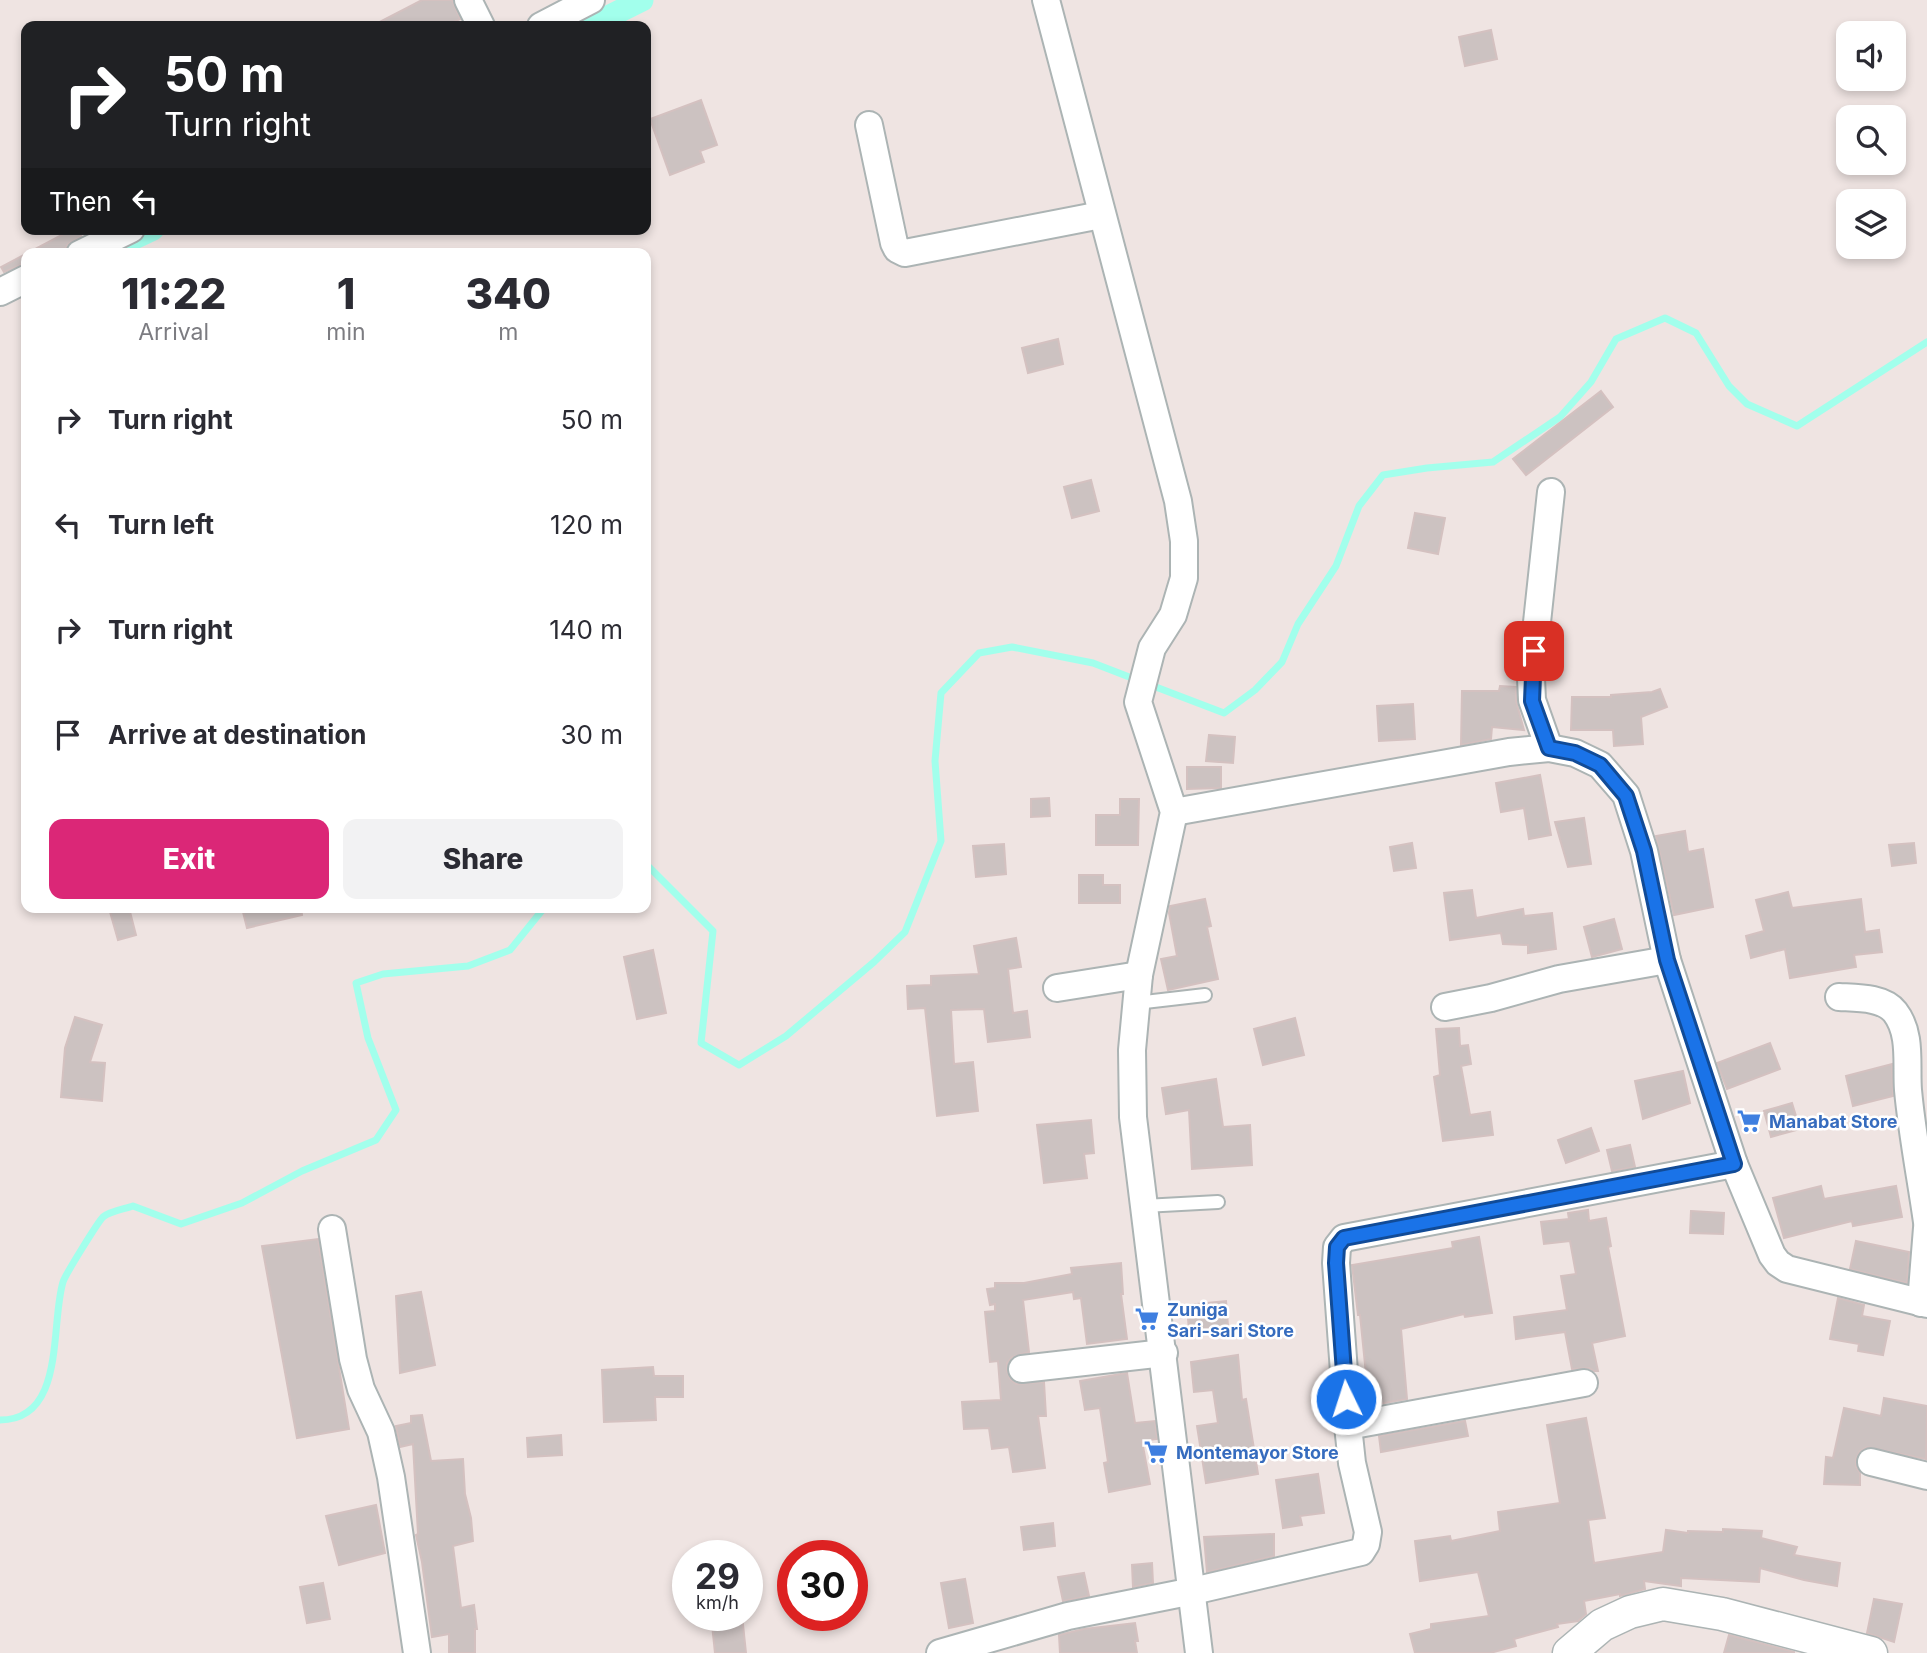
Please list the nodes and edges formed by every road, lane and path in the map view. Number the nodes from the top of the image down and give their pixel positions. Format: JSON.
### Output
{"nodes":[{"id":1,"x":468,"y":0,"type":"edge"},
{"id":2,"x":591,"y":0,"type":"edge"},
{"id":3,"x":1046,"y":0,"type":"edge"},
{"id":4,"x":478,"y":21,"type":"edge"},
{"id":5,"x":551,"y":21,"type":"edge"},
{"id":6,"x":869,"y":125,"type":"dead end"},
{"id":7,"x":1101,"y":215,"type":"junction"},
{"id":8,"x":119,"y":235,"type":"edge"},
{"id":9,"x":92,"y":248,"type":"edge"},
{"id":10,"x":21,"y":282,"type":"edge"},
{"id":11,"x":0,"y":292,"type":"edge"},
{"id":12,"x":1551,"y":492,"type":"dead end"},
{"id":13,"x":1549,"y":748,"type":"junction"},
{"id":14,"x":1174,"y":812,"type":"junction"},
{"id":15,"x":1667,"y":960,"type":"junction"},
{"id":16,"x":1139,"y":975,"type":"junction"},
{"id":17,"x":1057,"y":988,"type":"dead end"},
{"id":18,"x":1205,"y":995,"type":"dead end"},
{"id":19,"x":1839,"y":996,"type":"dead end"},
{"id":20,"x":1136,"y":1003,"type":"junction"},
{"id":21,"x":1446,"y":1007,"type":"dead end"},
{"id":22,"x":1918,"y":1097,"type":"edge"},
{"id":23,"x":1734,"y":1164,"type":"junction"},
{"id":24,"x":1218,"y":1202,"type":"dead end"},
{"id":25,"x":1144,"y":1206,"type":"junction"},
{"id":26,"x":1927,"y":1225,"type":"edge"},
{"id":27,"x":332,"y":1229,"type":"dead end"},
{"id":28,"x":1924,"y":1304,"type":"edge"},
{"id":29,"x":1164,"y":1353,"type":"junction"},
{"id":30,"x":1022,"y":1369,"type":"dead end"},
{"id":31,"x":1584,"y":1383,"type":"dead end"},
{"id":32,"x":1348,"y":1426,"type":"junction"},
{"id":33,"x":1871,"y":1462,"type":"dead end"},
{"id":34,"x":1922,"y":1472,"type":"edge"},
{"id":35,"x":1193,"y":1591,"type":"junction"},
{"id":36,"x":417,"y":1653,"type":"edge"},
{"id":37,"x":940,"y":1653,"type":"edge"},
{"id":38,"x":1199,"y":1653,"type":"edge"},
{"id":39,"x":1569,"y":1653,"type":"edge"},
{"id":40,"x":1871,"y":1653,"type":"edge"}],
"edges":[{"from":1,"to":4,"type":"street"},
{"from":2,"to":5,"type":"street"},
{"from":3,"to":7,"type":"street"},
{"from":6,"to":7,"type":"street"},
{"from":7,"to":14,"type":"street"},
{"from":8,"to":9,"type":"street"},
{"from":10,"to":11,"type":"street"},
{"from":12,"to":13,"type":"street"},
{"from":13,"to":14,"type":"street"},
{"from":13,"to":15,"type":"street"},
{"from":14,"to":16,"type":"street"},
{"from":15,"to":21,"type":"street"},
{"from":15,"to":23,"type":"street"},
{"from":16,"to":17,"type":"street"},
{"from":16,"to":20,"type":"street"},
{"from":18,"to":20,"type":"lane"},
{"from":19,"to":22,"type":"street"},
{"from":20,"to":25,"type":"street"},
{"from":22,"to":26,"type":"street"},
{"from":23,"to":28,"type":"street"},
{"from":23,"to":32,"type":"street"},
{"from":24,"to":25,"type":"lane"},
{"from":25,"to":29,"type":"street"},
{"from":26,"to":28,"type":"street"},
{"from":27,"to":36,"type":"street"},
{"from":29,"to":30,"type":"street"},
{"from":29,"to":35,"type":"street"},
{"from":31,"to":32,"type":"street"},
{"from":32,"to":35,"type":"street"},
{"from":33,"to":34,"type":"street"},
{"from":35,"to":37,"type":"street"},
{"from":35,"to":38,"type":"street"},
{"from":39,"to":40,"type":"street"}]}
